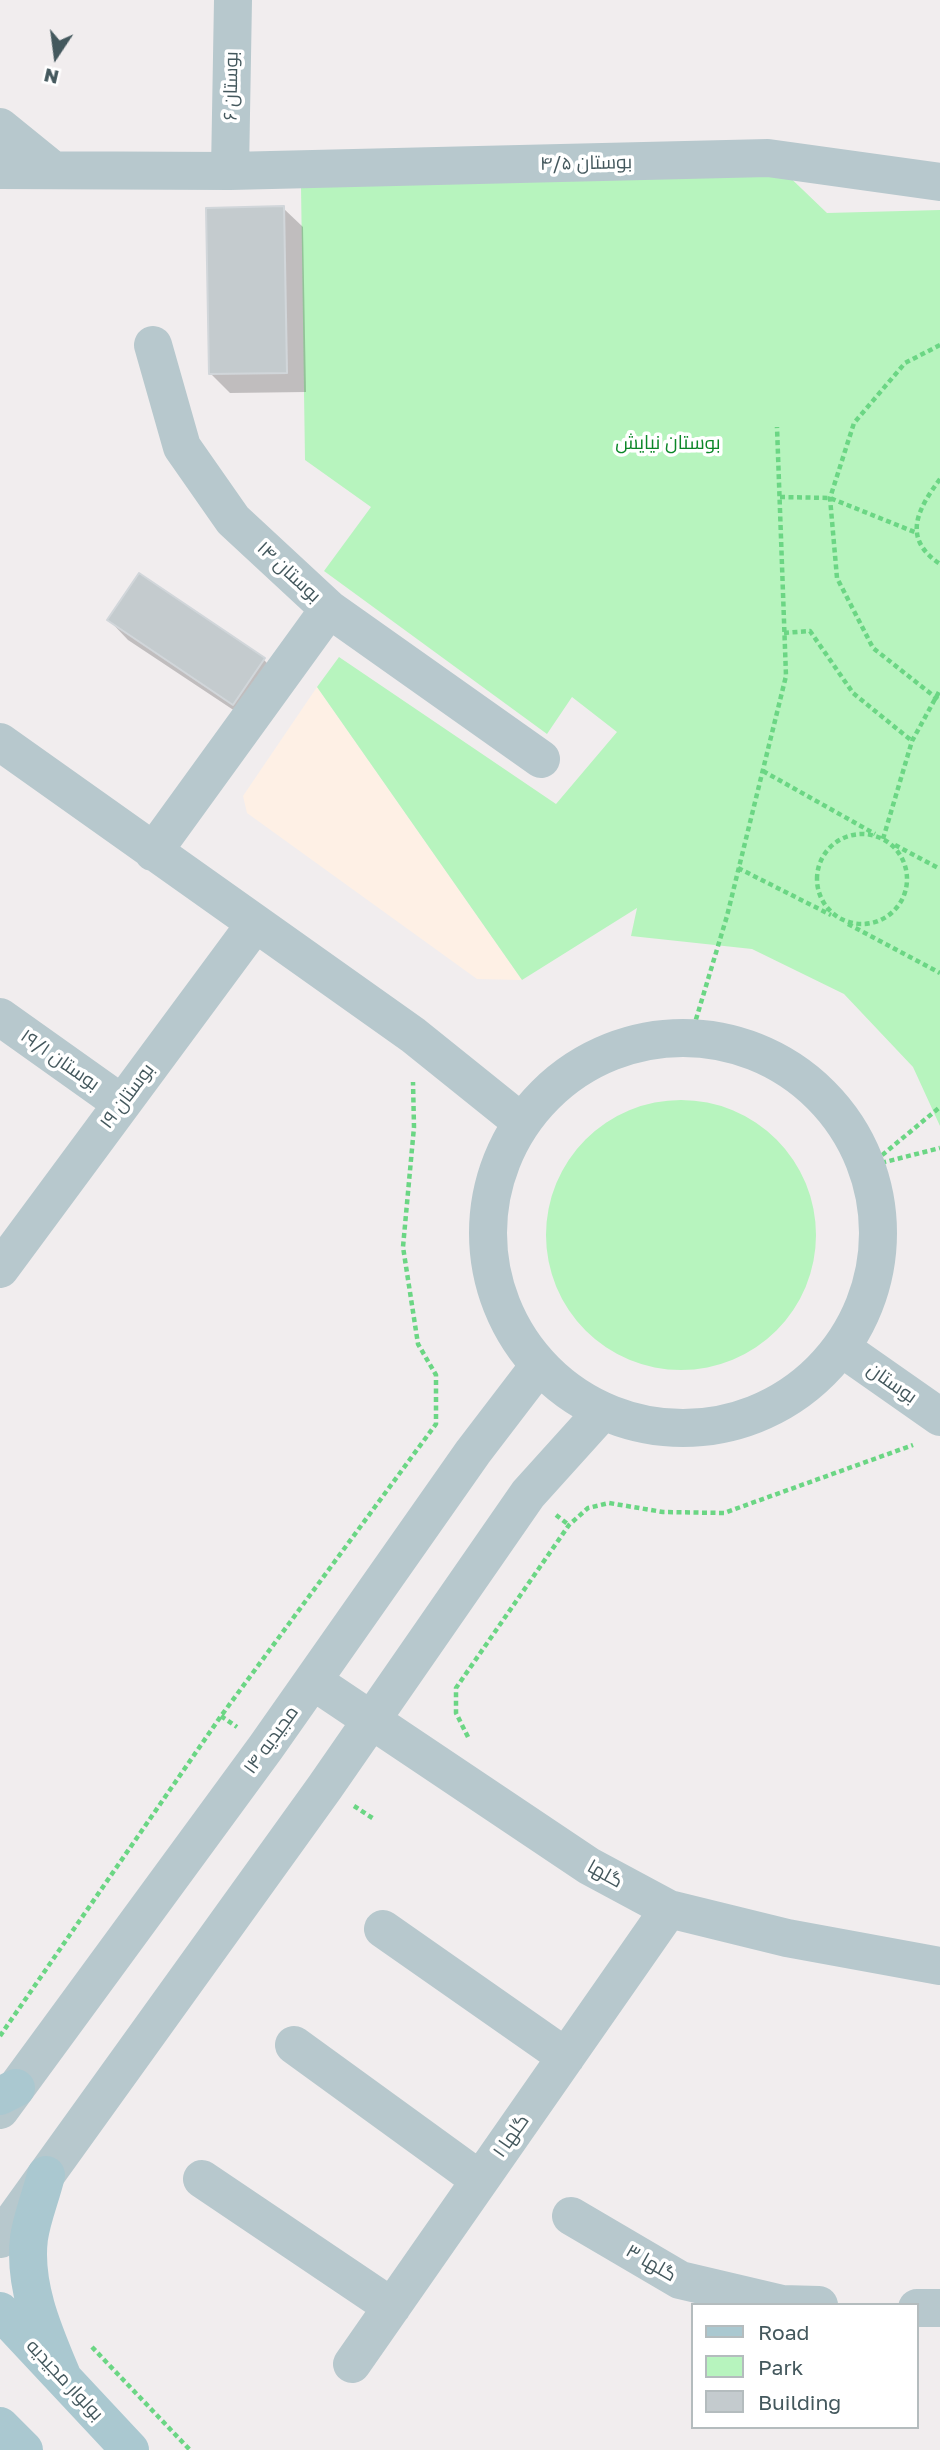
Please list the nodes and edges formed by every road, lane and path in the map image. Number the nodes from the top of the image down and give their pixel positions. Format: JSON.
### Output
{"nodes":[{"id":1,"x":233,"y":0,"type":"edge"},
{"id":2,"x":0,"y":127,"type":"edge"},
{"id":3,"x":0,"y":170,"type":"edge"},
{"id":4,"x":52,"y":170,"type":"junction"},
{"id":5,"x":230,"y":172,"type":"junction"},
{"id":6,"x":940,"y":182,"type":"edge"},
{"id":7,"x":153,"y":345,"type":"dead end"},
{"id":8,"x":940,"y":345,"type":"edge"},
{"id":9,"x":777,"y":426,"type":"dead end"},
{"id":10,"x":940,"y":479,"type":"edge"},
{"id":11,"x":780,"y":497,"type":"junction"},
{"id":12,"x":830,"y":498,"type":"junction"},
{"id":13,"x":917,"y":533,"type":"junction"},
{"id":14,"x":940,"y":564,"type":"edge"},
{"id":15,"x":329,"y":609,"type":"junction"},
{"id":16,"x":784,"y":633,"type":"junction"},
{"id":17,"x":940,"y":690,"type":"edge"},
{"id":18,"x":937,"y":700,"type":"edge"},
{"id":19,"x":912,"y":741,"type":"junction"},
{"id":20,"x":0,"y":742,"type":"edge"},
{"id":21,"x":541,"y":758,"type":"dead end"},
{"id":22,"x":763,"y":771,"type":"junction"},
{"id":23,"x":883,"y":839,"type":"junction"},
{"id":24,"x":153,"y":852,"type":"junction"},
{"id":25,"x":738,"y":868,"type":"junction"},
{"id":26,"x":940,"y":869,"type":"edge"},
{"id":27,"x":841,"y":920,"type":"junction"},
{"id":28,"x":255,"y":924,"type":"junction"},
{"id":29,"x":940,"y":973,"type":"edge"},
{"id":30,"x":0,"y":1017,"type":"edge"},
{"id":31,"x":413,"y":1035,"type":"junction"},
{"id":32,"x":691,"y":1037,"type":"junction"},
{"id":33,"x":121,"y":1103,"type":"junction"},
{"id":34,"x":940,"y":1107,"type":"edge"},
{"id":35,"x":520,"y":1121,"type":"junction"},
{"id":36,"x":940,"y":1148,"type":"edge"},
{"id":37,"x":869,"y":1166,"type":"junction"},
{"id":38,"x":0,"y":1269,"type":"edge"},
{"id":39,"x":843,"y":1349,"type":"junction"},
{"id":40,"x":538,"y":1367,"type":"junction"},
{"id":41,"x":602,"y":1412,"type":"junction"},
{"id":42,"x":930,"y":1428,"type":"edge"},
{"id":43,"x":313,"y":1681,"type":"junction"},
{"id":44,"x":372,"y":1720,"type":"junction"},
{"id":45,"x":455,"y":1778,"type":"junction"},
{"id":46,"x":669,"y":1909,"type":"junction"},
{"id":47,"x":383,"y":1929,"type":"dead end"},
{"id":48,"x":940,"y":1966,"type":"edge"},
{"id":49,"x":0,"y":2036,"type":"edge"},
{"id":50,"x":294,"y":2045,"type":"dead end"},
{"id":51,"x":566,"y":2056,"type":"junction"},
{"id":52,"x":5,"y":2098,"type":"edge"},
{"id":53,"x":202,"y":2179,"type":"dead end"},
{"id":54,"x":480,"y":2180,"type":"junction"},
{"id":55,"x":26,"y":2185,"type":"edge"},
{"id":56,"x":571,"y":2216,"type":"dead end"},
{"id":57,"x":0,"y":2239,"type":"edge"},
{"id":58,"x":778,"y":2303,"type":"edge"},
{"id":59,"x":392,"y":2307,"type":"junction"},
{"id":60,"x":919,"y":2308,"type":"edge"},
{"id":61,"x":940,"y":2308,"type":"edge"},
{"id":62,"x":0,"y":2311,"type":"edge"},
{"id":63,"x":352,"y":2364,"type":"dead end"},
{"id":64,"x":63,"y":2378,"type":"junction"},
{"id":65,"x":0,"y":2426,"type":"edge"},
{"id":66,"x":24,"y":2450,"type":"edge"},
{"id":67,"x":130,"y":2450,"type":"edge"}],
"edges":[{"from":1,"to":5,"type":"street","name":"بوستان ۶"},
{"from":2,"to":4,"type":"street"},
{"from":3,"to":4,"type":"street","name":"بوستان ۴/۵"},
{"from":4,"to":5,"type":"street","name":"بوستان ۴/۵"},
{"from":5,"to":6,"type":"street","name":"بوستان ۴/۵"},
{"from":7,"to":15,"type":"street","name":"بوستان ۱۴"},
{"from":8,"to":12,"type":"path"},
{"from":9,"to":11,"type":"path"},
{"from":10,"to":13,"type":"path"},
{"from":11,"to":12,"type":"path"},
{"from":11,"to":16,"type":"path"},
{"from":12,"to":13,"type":"path"},
{"from":12,"to":18,"type":"path"},
{"from":13,"to":14,"type":"path"},
{"from":15,"to":21,"type":"street"},
{"from":15,"to":24,"type":"street","name":"بوستان ۱۴"},
{"from":16,"to":19,"type":"path"},
{"from":16,"to":22,"type":"path"},
{"from":17,"to":18,"type":"path"},
{"from":18,"to":19,"type":"path"},
{"from":19,"to":23,"type":"path"},
{"from":20,"to":24,"type":"street"},
{"from":22,"to":23,"type":"path"},
{"from":22,"to":25,"type":"path"},
{"from":23,"to":26,"type":"path"},
{"from":23,"to":27,"type":"path"},
{"from":23,"to":27,"type":"path"},
{"from":24,"to":28,"type":"street"},
{"from":25,"to":27,"type":"path"},
{"from":25,"to":32,"type":"path"},
{"from":27,"to":29,"type":"path"},
{"from":28,"to":31,"type":"street"},
{"from":28,"to":33,"type":"street","name":"بوستان ۱۹"},
{"from":30,"to":33,"type":"street","name":"بوستان ۱۹/۱"},
{"from":31,"to":35,"type":"street"},
{"from":31,"to":49,"type":"path"},
{"from":32,"to":35,"type":"street"},
{"from":32,"to":37,"type":"street"},
{"from":33,"to":38,"type":"street","name":"بوستان ۱۹"},
{"from":34,"to":37,"type":"path"},
{"from":35,"to":40,"type":"street"},
{"from":36,"to":37,"type":"path"},
{"from":37,"to":39,"type":"street"},
{"from":39,"to":41,"type":"street"},
{"from":39,"to":42,"type":"street","name":"بوستان"},
{"from":40,"to":41,"type":"street"},
{"from":40,"to":43,"type":"street","name":"مجیدیه ۱۴"},
{"from":41,"to":44,"type":"street"},
{"from":42,"to":45,"type":"path"},
{"from":43,"to":44,"type":"street","name":"گلها"},
{"from":43,"to":52,"type":"street","name":"مجیدیه ۱۴"},
{"from":44,"to":45,"type":"street","name":"گلها"},
{"from":44,"to":55,"type":"street"},
{"from":45,"to":46,"type":"street","name":"گلها"},
{"from":46,"to":48,"type":"street","name":"گلها"},
{"from":46,"to":51,"type":"street","name":"گلها ۱"},
{"from":47,"to":51,"type":"street"},
{"from":50,"to":54,"type":"street"},
{"from":51,"to":54,"type":"street","name":"گلها ۱"},
{"from":53,"to":59,"type":"street"},
{"from":54,"to":59,"type":"street","name":"گلها ۱"},
{"from":55,"to":57,"type":"street"},
{"from":55,"to":64,"type":"main road"},
{"from":56,"to":58,"type":"street","name":"گلها ۳"},
{"from":59,"to":63,"type":"street","name":"گلها ۱"},
{"from":60,"to":61,"type":"street"},
{"from":62,"to":64,"type":"main road","name":"بولوار مجیدیه"},
{"from":64,"to":67,"type":"main road","name":"بولوار مجیدیه"},
{"from":65,"to":66,"type":"main road"}]}
